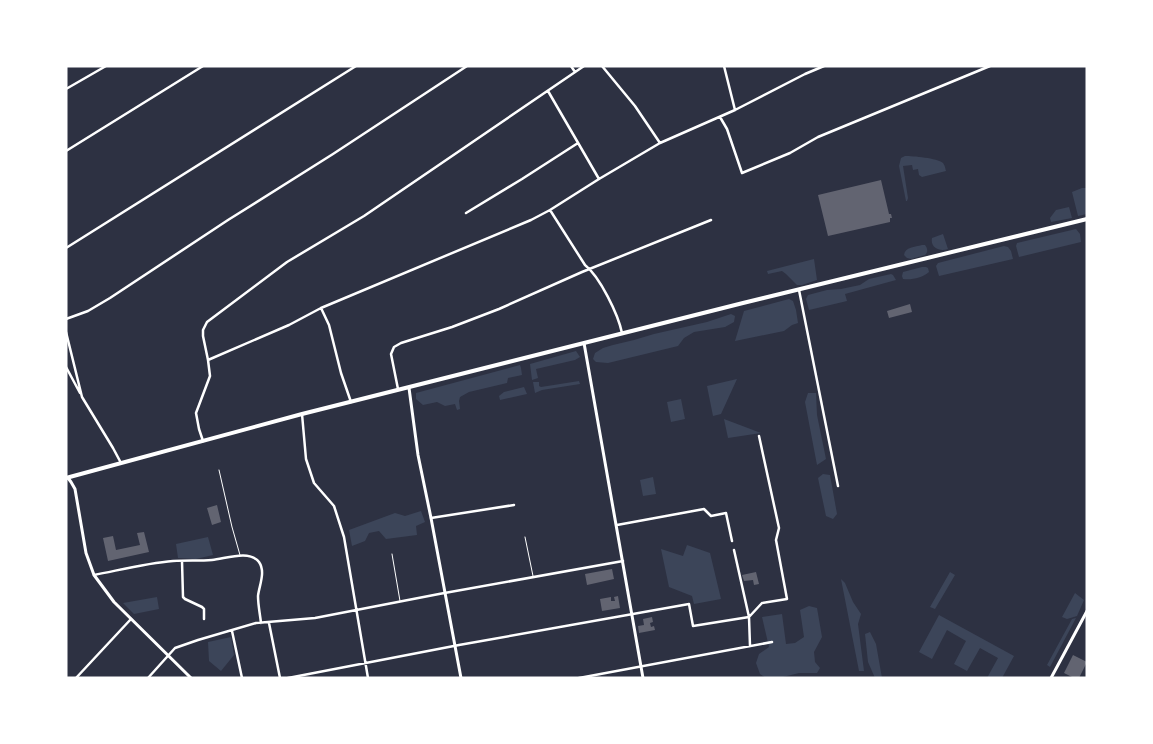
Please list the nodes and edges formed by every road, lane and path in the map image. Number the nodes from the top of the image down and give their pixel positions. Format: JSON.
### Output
{"nodes":[{"id":1,"x":106,"y":66,"type":"edge"},
{"id":2,"x":203,"y":66,"type":"edge"},
{"id":3,"x":356,"y":66,"type":"edge"},
{"id":4,"x":467,"y":66,"type":"edge"},
{"id":5,"x":572,"y":66,"type":"edge"},
{"id":6,"x":584,"y":66,"type":"edge"},
{"id":7,"x":602,"y":66,"type":"edge"},
{"id":8,"x":724,"y":66,"type":"edge"},
{"id":9,"x":824,"y":66,"type":"edge"},
{"id":10,"x":990,"y":66,"type":"edge"},
{"id":11,"x":575,"y":72,"type":"junction"},
{"id":12,"x":66,"y":89,"type":"edge"},
{"id":13,"x":548,"y":90,"type":"junction"},
{"id":14,"x":735,"y":110,"type":"junction"},
{"id":15,"x":720,"y":116,"type":"junction"},
{"id":16,"x":578,"y":143,"type":"junction"},
{"id":17,"x":660,"y":143,"type":"junction"},
{"id":18,"x":66,"y":151,"type":"edge"},
{"id":19,"x":599,"y":179,"type":"junction"},
{"id":20,"x":550,"y":210,"type":"junction"},
{"id":21,"x":466,"y":213,"type":"dead end"},
{"id":22,"x":1087,"y":219,"type":"edge"},
{"id":23,"x":710,"y":220,"type":"dead end"},
{"id":24,"x":66,"y":248,"type":"edge"},
{"id":25,"x":590,"y":269,"type":"junction"},
{"id":26,"x":799,"y":290,"type":"junction"},
{"id":27,"x":321,"y":308,"type":"junction"},
{"id":28,"x":66,"y":318,"type":"edge"},
{"id":29,"x":66,"y":332,"type":"edge"},
{"id":30,"x":622,"y":334,"type":"junction"},
{"id":31,"x":584,"y":343,"type":"junction"},
{"id":32,"x":208,"y":360,"type":"junction"},
{"id":33,"x":66,"y":367,"type":"edge"},
{"id":34,"x":409,"y":388,"type":"junction"},
{"id":35,"x":398,"y":390,"type":"junction"},
{"id":36,"x":82,"y":397,"type":"junction"},
{"id":37,"x":351,"y":402,"type":"junction"},
{"id":38,"x":302,"y":414,"type":"junction"},
{"id":39,"x":760,"y":436,"type":"dead end"},
{"id":40,"x":203,"y":441,"type":"junction"},
{"id":41,"x":121,"y":464,"type":"junction"},
{"id":42,"x":219,"y":470,"type":"dead end"},
{"id":43,"x":67,"y":477,"type":"edge"},
{"id":44,"x":838,"y":486,"type":"dead end"},
{"id":45,"x":514,"y":505,"type":"dead end"},
{"id":46,"x":431,"y":518,"type":"junction"},
{"id":47,"x":617,"y":525,"type":"junction"},
{"id":48,"x":525,"y":537,"type":"dead end"},
{"id":49,"x":732,"y":541,"type":"dead end"},
{"id":50,"x":734,"y":550,"type":"dead end"},
{"id":51,"x":392,"y":554,"type":"dead end"},
{"id":52,"x":240,"y":555,"type":"junction"},
{"id":53,"x":182,"y":561,"type":"junction"},
{"id":54,"x":623,"y":561,"type":"junction"},
{"id":55,"x":94,"y":575,"type":"junction"},
{"id":56,"x":533,"y":577,"type":"junction"},
{"id":57,"x":445,"y":593,"type":"junction"},
{"id":58,"x":400,"y":602,"type":"junction"},
{"id":59,"x":357,"y":610,"type":"junction"},
{"id":60,"x":1087,"y":611,"type":"edge"},
{"id":61,"x":632,"y":614,"type":"junction"},
{"id":62,"x":749,"y":617,"type":"junction"},
{"id":63,"x":131,"y":619,"type":"junction"},
{"id":64,"x":204,"y":619,"type":"dead end"},
{"id":65,"x":269,"y":622,"type":"junction"},
{"id":66,"x":261,"y":623,"type":"junction"},
{"id":67,"x":232,"y":631,"type":"junction"},
{"id":68,"x":772,"y":642,"type":"dead end"},
{"id":69,"x":455,"y":646,"type":"junction"},
{"id":70,"x":750,"y":646,"type":"junction"},
{"id":71,"x":169,"y":656,"type":"junction"},
{"id":72,"x":366,"y":663,"type":"junction"},
{"id":73,"x":641,"y":666,"type":"junction"},
{"id":74,"x":76,"y":678,"type":"edge"},
{"id":75,"x":148,"y":678,"type":"edge"},
{"id":76,"x":191,"y":678,"type":"edge"},
{"id":77,"x":242,"y":678,"type":"edge"},
{"id":78,"x":280,"y":678,"type":"edge"},
{"id":79,"x":288,"y":678,"type":"edge"},
{"id":80,"x":368,"y":678,"type":"edge"},
{"id":81,"x":460,"y":678,"type":"edge"},
{"id":82,"x":579,"y":678,"type":"edge"},
{"id":83,"x":643,"y":678,"type":"edge"},
{"id":84,"x":1051,"y":678,"type":"edge"}],
"edges":[{"from":1,"to":12,"type":"street"},
{"from":2,"to":18,"type":"street"},
{"from":3,"to":24,"type":"street"},
{"from":4,"to":28,"type":"street"},
{"from":5,"to":11,"type":"street"},
{"from":6,"to":11,"type":"street"},
{"from":7,"to":17,"type":"street"},
{"from":8,"to":14,"type":"street"},
{"from":9,"to":14,"type":"street"},
{"from":10,"to":15,"type":"street"},
{"from":11,"to":13,"type":"street"},
{"from":13,"to":16,"type":"street"},
{"from":13,"to":32,"type":"street"},
{"from":14,"to":15,"type":"street"},
{"from":15,"to":17,"type":"street"},
{"from":16,"to":19,"type":"street"},
{"from":16,"to":21,"type":"street"},
{"from":17,"to":19,"type":"street"},
{"from":19,"to":20,"type":"street"},
{"from":20,"to":25,"type":"street"},
{"from":20,"to":27,"type":"street"},
{"from":22,"to":26,"type":"main road"},
{"from":23,"to":25,"type":"street"},
{"from":25,"to":30,"type":"street"},
{"from":25,"to":35,"type":"street"},
{"from":26,"to":30,"type":"main road"},
{"from":26,"to":44,"type":"street"},
{"from":27,"to":32,"type":"street"},
{"from":27,"to":37,"type":"street"},
{"from":29,"to":36,"type":"street"},
{"from":30,"to":31,"type":"main road"},
{"from":31,"to":34,"type":"main road"},
{"from":31,"to":47,"type":"street"},
{"from":32,"to":40,"type":"street"},
{"from":33,"to":36,"type":"street"},
{"from":34,"to":35,"type":"main road"},
{"from":34,"to":46,"type":"street"},
{"from":35,"to":37,"type":"main road"},
{"from":36,"to":41,"type":"street"},
{"from":37,"to":38,"type":"main road"},
{"from":38,"to":40,"type":"main road"},
{"from":38,"to":59,"type":"street"},
{"from":39,"to":62,"type":"street"},
{"from":40,"to":41,"type":"main road"},
{"from":41,"to":43,"type":"main road"},
{"from":42,"to":52,"type":"lane"},
{"from":43,"to":55,"type":"street"},
{"from":45,"to":46,"type":"street"},
{"from":46,"to":57,"type":"street"},
{"from":47,"to":49,"type":"street"},
{"from":47,"to":54,"type":"street"},
{"from":48,"to":56,"type":"lane"},
{"from":50,"to":62,"type":"street"},
{"from":51,"to":58,"type":"lane"},
{"from":52,"to":53,"type":"street"},
{"from":52,"to":66,"type":"street"},
{"from":53,"to":55,"type":"street"},
{"from":53,"to":64,"type":"street"},
{"from":54,"to":56,"type":"street"},
{"from":54,"to":61,"type":"street"},
{"from":55,"to":63,"type":"street"},
{"from":56,"to":57,"type":"street"},
{"from":57,"to":58,"type":"street"},
{"from":57,"to":69,"type":"street"},
{"from":58,"to":59,"type":"street"},
{"from":59,"to":65,"type":"street"},
{"from":59,"to":72,"type":"street"},
{"from":60,"to":84,"type":"street"},
{"from":61,"to":62,"type":"street"},
{"from":61,"to":69,"type":"street"},
{"from":61,"to":73,"type":"street"},
{"from":62,"to":70,"type":"street"},
{"from":63,"to":71,"type":"street"},
{"from":63,"to":74,"type":"street"},
{"from":65,"to":66,"type":"street"},
{"from":65,"to":78,"type":"street"},
{"from":66,"to":67,"type":"street"},
{"from":67,"to":71,"type":"street"},
{"from":67,"to":77,"type":"street"},
{"from":68,"to":70,"type":"street"},
{"from":69,"to":72,"type":"street"},
{"from":69,"to":81,"type":"street"},
{"from":70,"to":73,"type":"street"},
{"from":71,"to":75,"type":"street"},
{"from":71,"to":76,"type":"street"},
{"from":72,"to":79,"type":"street"},
{"from":72,"to":80,"type":"street"},
{"from":73,"to":82,"type":"street"},
{"from":73,"to":83,"type":"street"}]}
